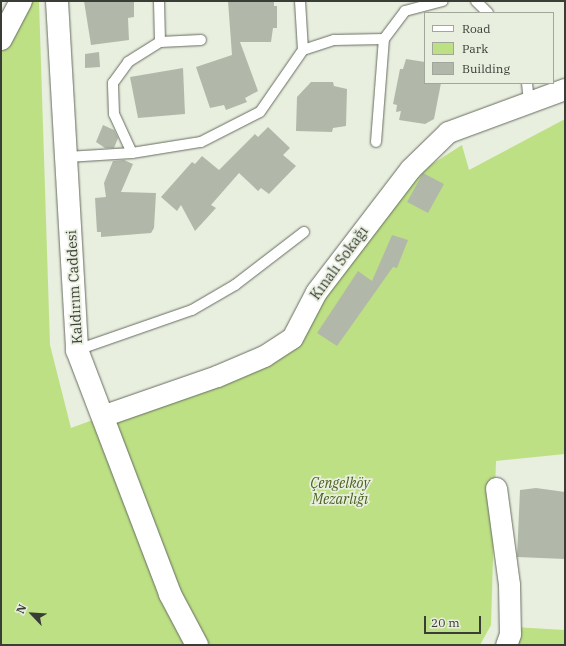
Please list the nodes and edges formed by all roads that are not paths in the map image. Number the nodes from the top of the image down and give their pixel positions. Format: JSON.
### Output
{"nodes":[{"id":1,"x":21,"y":1,"type":"edge"},
{"id":2,"x":159,"y":1,"type":"edge"},
{"id":3,"x":300,"y":1,"type":"edge"},
{"id":4,"x":443,"y":1,"type":"edge"},
{"id":5,"x":476,"y":1,"type":"edge"},
{"id":6,"x":56,"y":2,"type":"edge"},
{"id":7,"x":487,"y":12,"type":"edge"},
{"id":8,"x":384,"y":39,"type":"junction"},
{"id":9,"x":1,"y":40,"type":"edge"},
{"id":10,"x":201,"y":40,"type":"dead end"},
{"id":11,"x":160,"y":42,"type":"junction"},
{"id":12,"x":303,"y":50,"type":"junction"},
{"id":13,"x":565,"y":90,"type":"edge"},
{"id":14,"x":528,"y":92,"type":"edge"},
{"id":15,"x":376,"y":142,"type":"dead end"},
{"id":16,"x":132,"y":153,"type":"junction"},
{"id":17,"x":66,"y":157,"type":"junction"},
{"id":18,"x":304,"y":232,"type":"dead end"},
{"id":19,"x":77,"y":350,"type":"junction"},
{"id":20,"x":102,"y":416,"type":"junction"},
{"id":21,"x":496,"y":488,"type":"dead end"},
{"id":22,"x":198,"y":645,"type":"edge"},
{"id":23,"x":506,"y":645,"type":"edge"}],
"edges":[{"from":1,"to":9,"type":"street"},
{"from":2,"to":11,"type":"lane"},
{"from":3,"to":12,"type":"lane"},
{"from":4,"to":8,"type":"lane"},
{"from":5,"to":7,"type":"lane"},
{"from":6,"to":17,"type":"street","name":"Kaldırım Caddesi"},
{"from":8,"to":12,"type":"lane"},
{"from":8,"to":15,"type":"lane"},
{"from":10,"to":11,"type":"lane"},
{"from":11,"to":16,"type":"lane"},
{"from":12,"to":16,"type":"lane"},
{"from":13,"to":14,"type":"street","name":"Kınalı Sokağı"},
{"from":14,"to":20,"type":"street","name":"Kınalı Sokağı"},
{"from":16,"to":17,"type":"lane"},
{"from":17,"to":19,"type":"street","name":"Kaldırım Caddesi"},
{"from":18,"to":19,"type":"lane"},
{"from":19,"to":20,"type":"street","name":"Kaldırım Caddesi"},
{"from":20,"to":22,"type":"street","name":"Kaldırım Caddesi"},
{"from":21,"to":23,"type":"street"}]}
